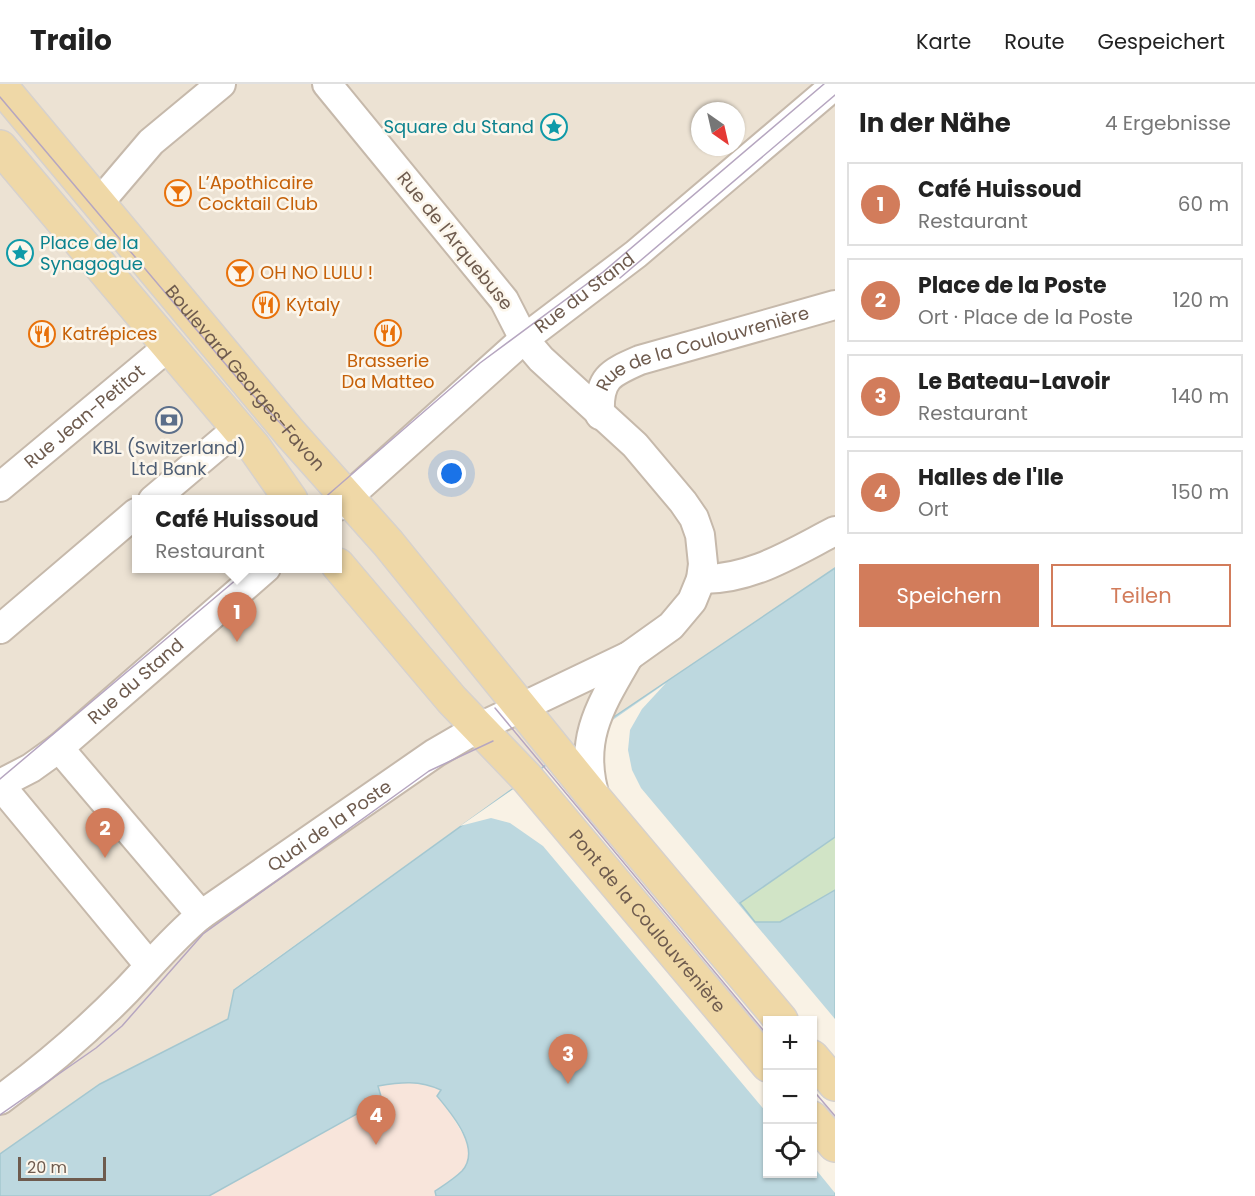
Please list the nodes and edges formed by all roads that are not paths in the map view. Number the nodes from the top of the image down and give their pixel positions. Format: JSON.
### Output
{"nodes":[{"id":1,"x":221,"y":84,"type":"edge"},
{"id":2,"x":327,"y":84,"type":"edge"},
{"id":3,"x":835,"y":85,"type":"edge"},
{"id":4,"x":0,"y":86,"type":"edge"},
{"id":5,"x":0,"y":147,"type":"edge"},
{"id":6,"x":99,"y":203,"type":"junction"},
{"id":7,"x":835,"y":305,"type":"edge"},
{"id":8,"x":524,"y":339,"type":"junction"},
{"id":9,"x":169,"y":346,"type":"junction"},
{"id":10,"x":600,"y":415,"type":"junction"},
{"id":11,"x":238,"y":428,"type":"junction"},
{"id":12,"x":0,"y":487,"type":"edge"},
{"id":13,"x":159,"y":495,"type":"edge"},
{"id":14,"x":287,"y":495,"type":"edge"},
{"id":15,"x":338,"y":495,"type":"edge"},
{"id":16,"x":343,"y":501,"type":"edge"},
{"id":17,"x":132,"y":516,"type":"edge"},
{"id":18,"x":835,"y":531,"type":"edge"},
{"id":19,"x":342,"y":570,"type":"edge"},
{"id":20,"x":260,"y":573,"type":"edge"},
{"id":21,"x":701,"y":579,"type":"junction"},
{"id":22,"x":0,"y":629,"type":"edge"},
{"id":23,"x":629,"y":656,"type":"junction"},
{"id":24,"x":521,"y":709,"type":"junction"},
{"id":25,"x":478,"y":728,"type":"junction"},
{"id":26,"x":59,"y":748,"type":"junction"},
{"id":27,"x":0,"y":784,"type":"edge"},
{"id":28,"x":596,"y":800,"type":"junction"},
{"id":29,"x":201,"y":915,"type":"junction"},
{"id":30,"x":149,"y":964,"type":"junction"},
{"id":31,"x":779,"y":1016,"type":"edge"},
{"id":32,"x":763,"y":1059,"type":"edge"},
{"id":33,"x":817,"y":1062,"type":"edge"},
{"id":34,"x":835,"y":1084,"type":"edge"},
{"id":35,"x":0,"y":1100,"type":"edge"},
{"id":36,"x":817,"y":1123,"type":"edge"},
{"id":37,"x":835,"y":1145,"type":"edge"}],
"edges":[{"from":1,"to":6,"type":"street"},
{"from":2,"to":8,"type":"street","name":"Rue de l'Arquebuse"},
{"from":3,"to":8,"type":"street","name":"Rue du Stand"},
{"from":4,"to":6,"type":"main road","name":"Boulevard Georges-Favon"},
{"from":5,"to":9,"type":"main road"},
{"from":6,"to":15,"type":"main road","name":"Boulevard Georges-Favon"},
{"from":7,"to":10,"type":"street","name":"Rue de la Coulouvrenière"},
{"from":8,"to":10,"type":"street","name":"Rue de l'Arquebuse"},
{"from":8,"to":16,"type":"street","name":"Rue du Stand"},
{"from":9,"to":11,"type":"main road"},
{"from":9,"to":12,"type":"street","name":"Rue Jean-Petitot"},
{"from":10,"to":21,"type":"street","name":"Rue de l'Arquebuse"},
{"from":11,"to":13,"type":"street"},
{"from":11,"to":14,"type":"main road"},
{"from":16,"to":24,"type":"main road","name":"Boulevard Georges-Favon"},
{"from":17,"to":22,"type":"street"},
{"from":18,"to":21,"type":"street"},
{"from":19,"to":25,"type":"main road"},
{"from":20,"to":26,"type":"street","name":"Rue du Stand"},
{"from":21,"to":23,"type":"street","name":"Quai de la Poste"},
{"from":23,"to":24,"type":"street","name":"Quai de la Poste"},
{"from":23,"to":28,"type":"street"},
{"from":24,"to":25,"type":"street","name":"Quai de la Poste"},
{"from":24,"to":28,"type":"main road","name":"Boulevard Georges-Favon"},
{"from":25,"to":29,"type":"street","name":"Quai de la Poste"},
{"from":25,"to":32,"type":"main road","name":"Pont de la Coulouvrenière"},
{"from":26,"to":27,"type":"street","name":"Rue du Stand"},
{"from":26,"to":29,"type":"street"},
{"from":27,"to":30,"type":"street"},
{"from":28,"to":31,"type":"main road"},
{"from":29,"to":30,"type":"street","name":"Quai de la Poste"},
{"from":30,"to":35,"type":"street","name":"Quai de la Poste"},
{"from":33,"to":34,"type":"main road"},
{"from":36,"to":37,"type":"main road"}]}
